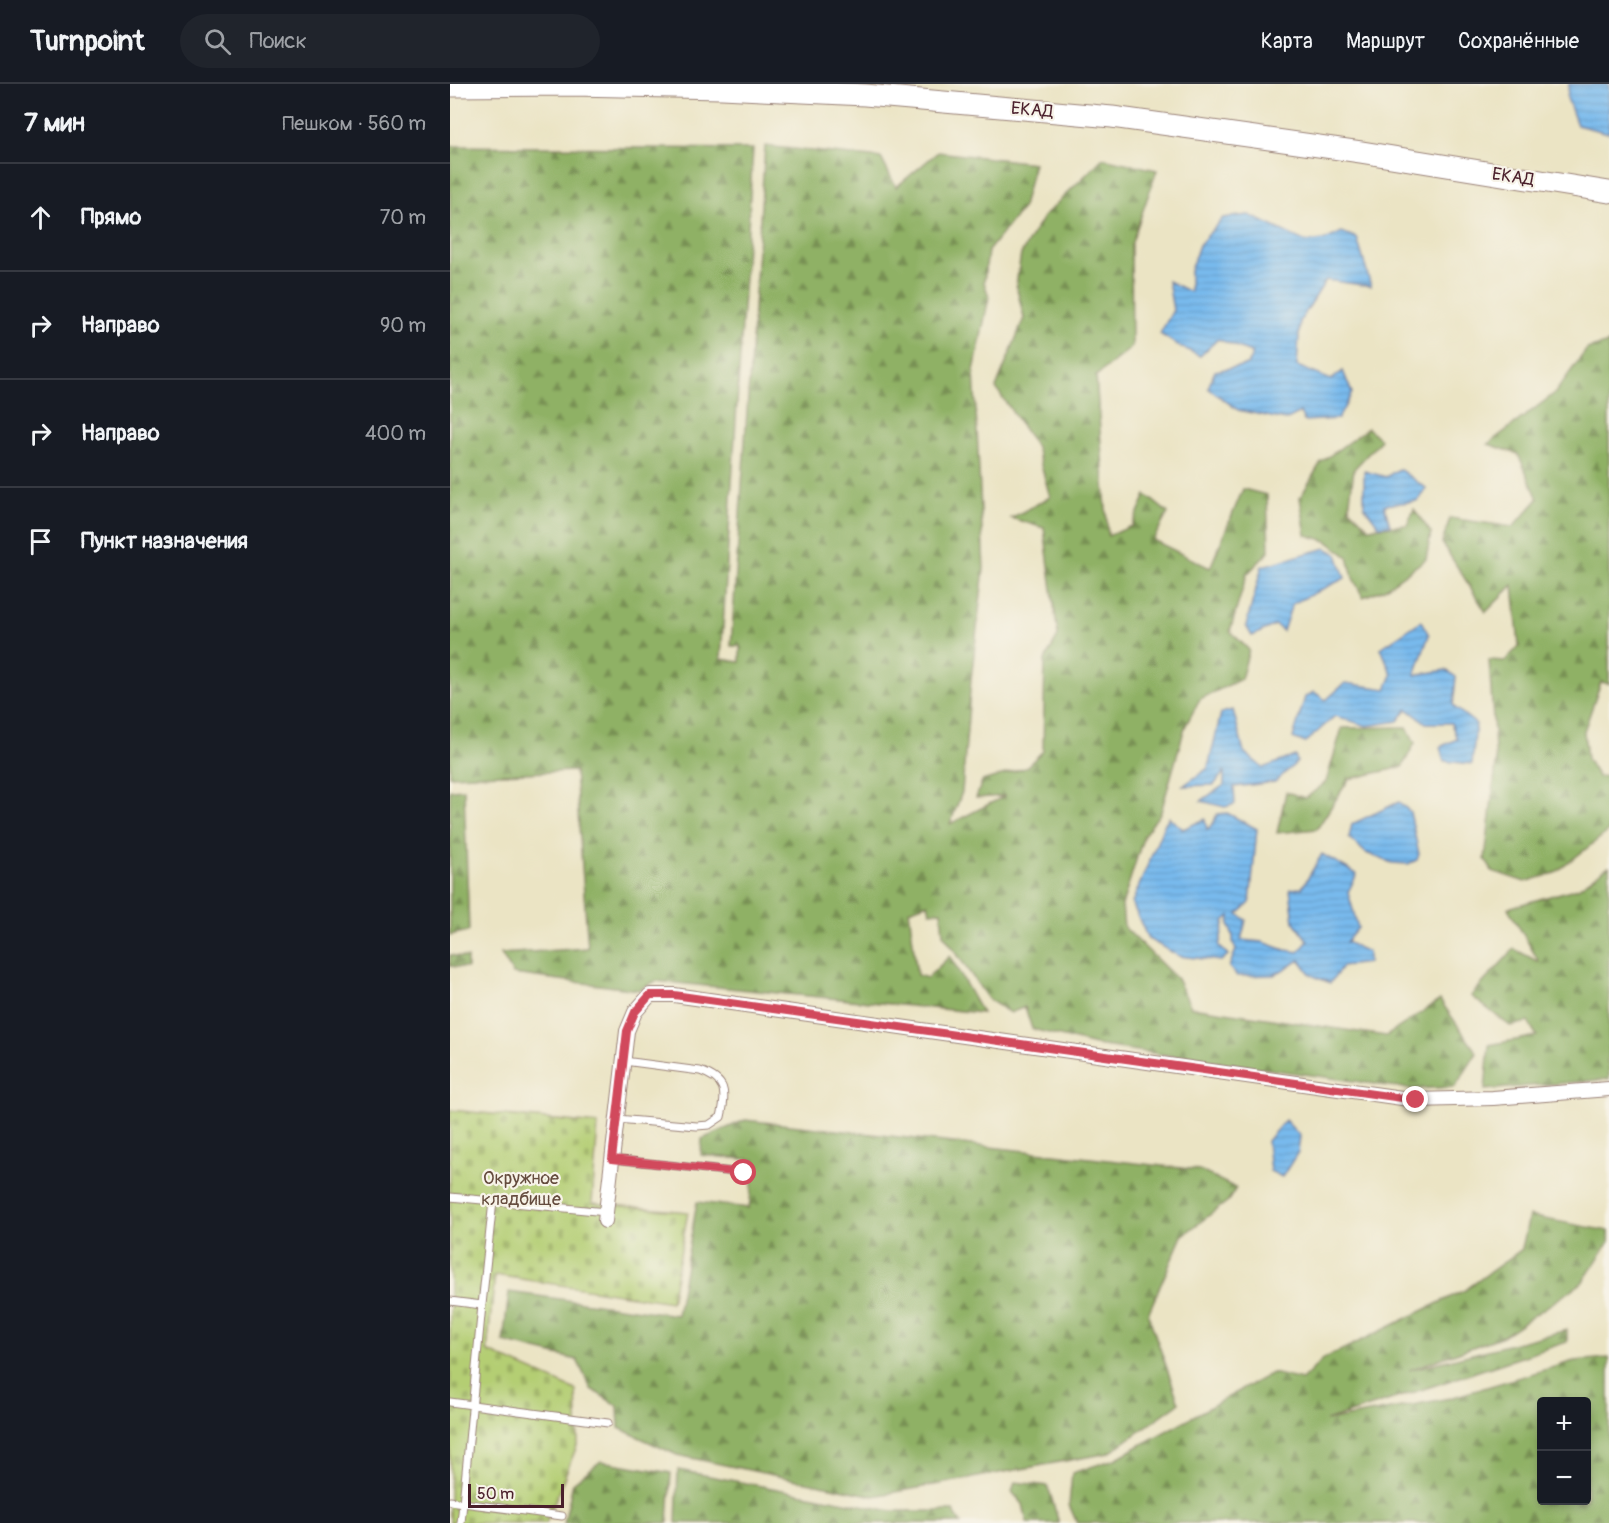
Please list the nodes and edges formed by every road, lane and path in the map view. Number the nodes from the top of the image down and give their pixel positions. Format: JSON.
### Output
{"nodes":[{"id":1,"x":451,"y":86,"type":"edge"},
{"id":2,"x":1609,"y":192,"type":"edge"},
{"id":3,"x":624,"y":1061,"type":"junction"},
{"id":4,"x":1609,"y":1089,"type":"edge"},
{"id":5,"x":617,"y":1119,"type":"junction"},
{"id":6,"x":612,"y":1159,"type":"junction"},
{"id":7,"x":744,"y":1173,"type":"dead end"},
{"id":8,"x":450,"y":1197,"type":"edge"},
{"id":9,"x":493,"y":1201,"type":"junction"},
{"id":10,"x":605,"y":1216,"type":"joint"},
{"id":11,"x":450,"y":1301,"type":"edge"},
{"id":12,"x":482,"y":1305,"type":"junction"},
{"id":13,"x":450,"y":1402,"type":"edge"},
{"id":14,"x":472,"y":1404,"type":"junction"},
{"id":15,"x":609,"y":1423,"type":"dead end"},
{"id":16,"x":450,"y":1502,"type":"edge"},
{"id":17,"x":463,"y":1503,"type":"junction"},
{"id":18,"x":562,"y":1516,"type":"dead end"},
{"id":19,"x":461,"y":1523,"type":"edge"}],
"edges":[{"from":1,"to":2,"type":"highway","name":"ЕКАД"},
{"from":3,"to":4,"type":"street"},
{"from":3,"to":5,"type":"street"},
{"from":3,"to":5,"type":"lane"},
{"from":5,"to":6,"type":"street"},
{"from":6,"to":7,"type":"lane"},
{"from":6,"to":10,"type":"street"},
{"from":8,"to":9,"type":"lane"},
{"from":9,"to":10,"type":"lane"},
{"from":9,"to":12,"type":"lane"},
{"from":11,"to":12,"type":"lane"},
{"from":12,"to":14,"type":"lane"},
{"from":13,"to":14,"type":"lane"},
{"from":14,"to":15,"type":"lane"},
{"from":14,"to":17,"type":"lane"},
{"from":16,"to":17,"type":"lane"},
{"from":17,"to":18,"type":"lane"},
{"from":17,"to":19,"type":"lane"}]}
